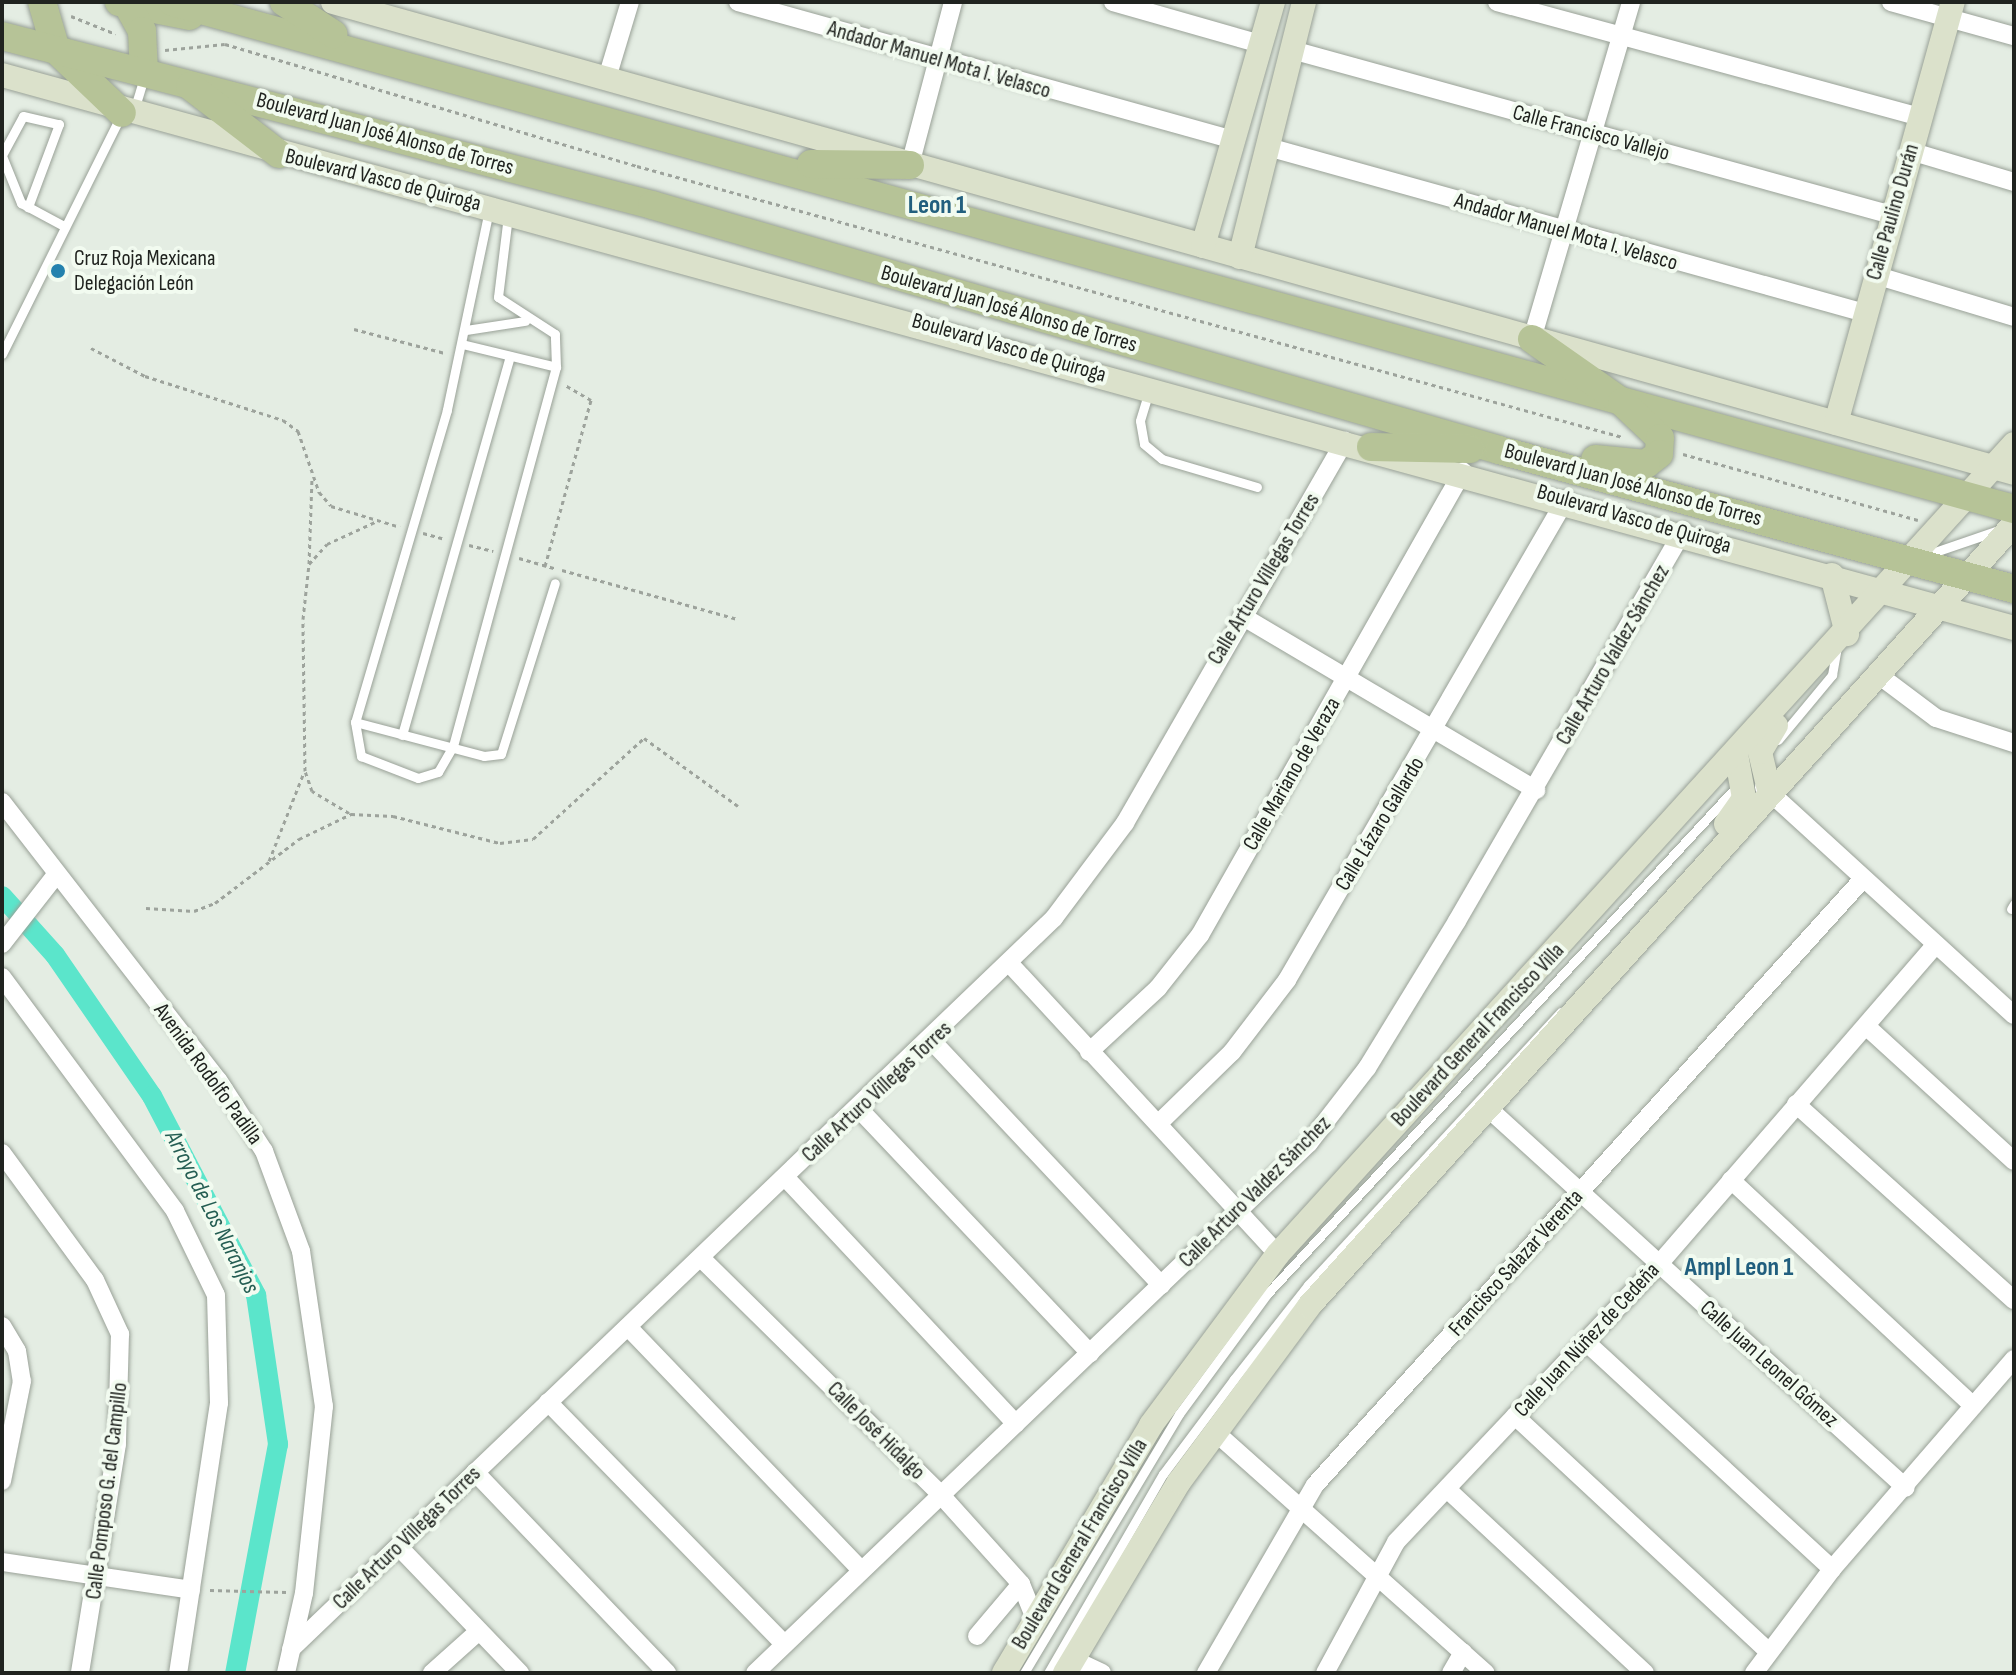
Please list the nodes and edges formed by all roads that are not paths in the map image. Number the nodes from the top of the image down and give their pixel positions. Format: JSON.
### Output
{"nodes":[{"id":1,"x":172,"y":2,"type":"edge"},
{"id":2,"x":284,"y":2,"type":"edge"},
{"id":3,"x":333,"y":2,"type":"edge"},
{"id":4,"x":630,"y":2,"type":"edge"},
{"id":5,"x":738,"y":2,"type":"edge"},
{"id":6,"x":953,"y":2,"type":"edge"},
{"id":7,"x":1113,"y":2,"type":"edge"},
{"id":8,"x":1273,"y":2,"type":"edge"},
{"id":9,"x":1304,"y":2,"type":"edge"},
{"id":10,"x":1497,"y":2,"type":"edge"},
{"id":11,"x":1631,"y":2,"type":"edge"},
{"id":12,"x":1891,"y":2,"type":"edge"},
{"id":13,"x":42,"y":3,"type":"edge"},
{"id":14,"x":124,"y":3,"type":"edge"},
{"id":15,"x":1951,"y":10,"type":"edge"},
{"id":16,"x":243,"y":19,"type":"junction"},
{"id":17,"x":1621,"y":35,"type":"junction"},
{"id":18,"x":2,"y":36,"type":"edge"},
{"id":19,"x":2014,"y":36,"type":"edge"},
{"id":20,"x":1260,"y":44,"type":"junction"},
{"id":21,"x":350,"y":46,"type":"junction"},
{"id":22,"x":56,"y":50,"type":"junction"},
{"id":23,"x":1292,"y":50,"type":"junction"},
{"id":24,"x":144,"y":59,"type":"junction"},
{"id":25,"x":937,"y":61,"type":"junction"},
{"id":26,"x":2,"y":75,"type":"edge"},
{"id":27,"x":607,"y":78,"type":"junction"},
{"id":28,"x":183,"y":81,"type":"junction"},
{"id":29,"x":122,"y":113,"type":"junction"},
{"id":30,"x":1920,"y":117,"type":"junction"},
{"id":31,"x":1594,"y":134,"type":"junction"},
{"id":32,"x":1234,"y":140,"type":"junction"},
{"id":33,"x":1268,"y":147,"type":"junction"},
{"id":34,"x":1910,"y":151,"type":"junction"},
{"id":35,"x":279,"y":154,"type":"junction"},
{"id":36,"x":2,"y":156,"type":"edge"},
{"id":37,"x":771,"y":163,"type":"junction"},
{"id":38,"x":910,"y":165,"type":"junction"},
{"id":39,"x":2014,"y":182,"type":"edge"},
{"id":40,"x":28,"y":207,"type":"junction"},
{"id":41,"x":499,"y":209,"type":"junction"},
{"id":42,"x":1892,"y":215,"type":"junction"},
{"id":43,"x":62,"y":225,"type":"junction"},
{"id":44,"x":1566,"y":233,"type":"junction"},
{"id":45,"x":1203,"y":246,"type":"junction"},
{"id":46,"x":1240,"y":257,"type":"junction"},
{"id":47,"x":1875,"y":275,"type":"junction"},
{"id":48,"x":1865,"y":313,"type":"junction"},
{"id":49,"x":2014,"y":317,"type":"edge"},
{"id":50,"x":525,"y":321,"type":"junction"},
{"id":51,"x":466,"y":330,"type":"junction"},
{"id":52,"x":1532,"y":339,"type":"junction"},
{"id":53,"x":462,"y":344,"type":"junction"},
{"id":54,"x":2,"y":354,"type":"edge"},
{"id":55,"x":510,"y":356,"type":"junction"},
{"id":56,"x":556,"y":367,"type":"junction"},
{"id":57,"x":1150,"y":388,"type":"junction"},
{"id":58,"x":1622,"y":402,"type":"junction"},
{"id":59,"x":1836,"y":423,"type":"junction"},
{"id":60,"x":1358,"y":444,"type":"junction"},
{"id":61,"x":2014,"y":444,"type":"edge"},
{"id":62,"x":1499,"y":450,"type":"junction"},
{"id":63,"x":2004,"y":470,"type":"edge"},
{"id":64,"x":1463,"y":471,"type":"junction"},
{"id":65,"x":1257,"y":487,"type":"dead end"},
{"id":66,"x":1968,"y":496,"type":"junction"},
{"id":67,"x":1566,"y":499,"type":"junction"},
{"id":68,"x":2014,"y":509,"type":"edge"},
{"id":69,"x":2014,"y":525,"type":"edge"},
{"id":70,"x":1683,"y":531,"type":"junction"},
{"id":71,"x":1911,"y":561,"type":"junction"},
{"id":72,"x":1832,"y":575,"type":"junction"},
{"id":73,"x":1963,"y":575,"type":"junction"},
{"id":74,"x":555,"y":583,"type":"dead end"},
{"id":75,"x":2014,"y":589,"type":"edge"},
{"id":76,"x":1887,"y":590,"type":"junction"},
{"id":77,"x":1935,"y":605,"type":"junction"},
{"id":78,"x":1242,"y":616,"type":"junction"},
{"id":79,"x":2014,"y":628,"type":"edge"},
{"id":80,"x":1842,"y":639,"type":"junction"},
{"id":81,"x":1876,"y":673,"type":"junction"},
{"id":82,"x":1347,"y":679,"type":"junction"},
{"id":83,"x":355,"y":722,"type":"junction"},
{"id":84,"x":1436,"y":730,"type":"junction"},
{"id":85,"x":402,"y":735,"type":"junction"},
{"id":86,"x":2014,"y":743,"type":"edge"},
{"id":87,"x":453,"y":746,"type":"junction"},
{"id":88,"x":1747,"y":768,"type":"junction"},
{"id":89,"x":1536,"y":790,"type":"junction"},
{"id":90,"x":1770,"y":794,"type":"junction"},
{"id":91,"x":2,"y":802,"type":"edge"},
{"id":92,"x":56,"y":875,"type":"junction"},
{"id":93,"x":1862,"y":880,"type":"junction"},
{"id":94,"x":4,"y":941,"type":"edge"},
{"id":95,"x":1635,"y":943,"type":"junction"},
{"id":96,"x":1934,"y":947,"type":"junction"},
{"id":97,"x":1010,"y":964,"type":"junction"},
{"id":98,"x":2,"y":977,"type":"edge"},
{"id":99,"x":1589,"y":993,"type":"junction"},
{"id":100,"x":2014,"y":1015,"type":"edge"},
{"id":101,"x":1866,"y":1026,"type":"junction"},
{"id":102,"x":932,"y":1041,"type":"junction"},
{"id":103,"x":1089,"y":1052,"type":"junction"},
{"id":104,"x":1796,"y":1104,"type":"junction"},
{"id":105,"x":1489,"y":1109,"type":"junction"},
{"id":106,"x":860,"y":1110,"type":"junction"},
{"id":107,"x":1159,"y":1123,"type":"junction"},
{"id":108,"x":2,"y":1153,"type":"edge"},
{"id":109,"x":2014,"y":1161,"type":"edge"},
{"id":110,"x":785,"y":1177,"type":"junction"},
{"id":111,"x":1731,"y":1180,"type":"junction"},
{"id":112,"x":1579,"y":1192,"type":"junction"},
{"id":113,"x":1241,"y":1208,"type":"junction"},
{"id":114,"x":1278,"y":1254,"type":"junction"},
{"id":115,"x":701,"y":1258,"type":"junction"},
{"id":116,"x":1659,"y":1264,"type":"junction"},
{"id":117,"x":1161,"y":1285,"type":"junction"},
{"id":118,"x":2014,"y":1300,"type":"edge"},
{"id":119,"x":2,"y":1326,"type":"edge"},
{"id":120,"x":628,"y":1327,"type":"junction"},
{"id":121,"x":1586,"y":1342,"type":"junction"},
{"id":122,"x":1090,"y":1353,"type":"junction"},
{"id":123,"x":2014,"y":1359,"type":"edge"},
{"id":124,"x":2,"y":1397,"type":"edge"},
{"id":125,"x":548,"y":1402,"type":"junction"},
{"id":126,"x":1973,"y":1406,"type":"junction"},
{"id":127,"x":18,"y":1408,"type":"junction"},
{"id":128,"x":1515,"y":1416,"type":"junction"},
{"id":129,"x":1016,"y":1424,"type":"junction"},
{"id":130,"x":1214,"y":1431,"type":"junction"},
{"id":131,"x":475,"y":1472,"type":"junction"},
{"id":132,"x":2,"y":1481,"type":"edge"},
{"id":133,"x":1906,"y":1488,"type":"junction"},
{"id":134,"x":1448,"y":1490,"type":"junction"},
{"id":135,"x":941,"y":1495,"type":"junction"},
{"id":136,"x":1299,"y":1507,"type":"junction"},
{"id":137,"x":399,"y":1547,"type":"junction"},
{"id":138,"x":2,"y":1562,"type":"edge"},
{"id":139,"x":1832,"y":1569,"type":"junction"},
{"id":140,"x":861,"y":1570,"type":"junction"},
{"id":141,"x":1376,"y":1573,"type":"junction"},
{"id":142,"x":97,"y":1577,"type":"junction"},
{"id":143,"x":1021,"y":1584,"type":"junction"},
{"id":144,"x":191,"y":1590,"type":"junction"},
{"id":145,"x":1034,"y":1617,"type":"junction"},
{"id":146,"x":479,"y":1631,"type":"junction"},
{"id":147,"x":977,"y":1636,"type":"dead end"},
{"id":148,"x":784,"y":1644,"type":"junction"},
{"id":149,"x":291,"y":1649,"type":"junction"},
{"id":150,"x":1768,"y":1651,"type":"junction"},
{"id":151,"x":1463,"y":1652,"type":"junction"},
{"id":152,"x":1068,"y":1666,"type":"edge"},
{"id":153,"x":80,"y":1673,"type":"edge"},
{"id":154,"x":178,"y":1673,"type":"edge"},
{"id":155,"x":286,"y":1673,"type":"edge"},
{"id":156,"x":432,"y":1673,"type":"edge"},
{"id":157,"x":520,"y":1673,"type":"edge"},
{"id":158,"x":667,"y":1673,"type":"edge"},
{"id":159,"x":755,"y":1673,"type":"edge"},
{"id":160,"x":1004,"y":1673,"type":"edge"},
{"id":161,"x":1024,"y":1673,"type":"edge"},
{"id":162,"x":1048,"y":1673,"type":"edge"},
{"id":163,"x":1102,"y":1673,"type":"edge"},
{"id":164,"x":1206,"y":1673,"type":"edge"},
{"id":165,"x":1325,"y":1673,"type":"edge"},
{"id":166,"x":1451,"y":1673,"type":"edge"},
{"id":167,"x":1486,"y":1673,"type":"edge"},
{"id":168,"x":1645,"y":1673,"type":"edge"},
{"id":169,"x":1754,"y":1673,"type":"edge"}],
"edges":[{"from":1,"to":16,"type":"main road"},
{"from":2,"to":21,"type":"main road"},
{"from":3,"to":27,"type":"street"},
{"from":4,"to":27,"type":"street"},
{"from":5,"to":25,"type":"street","name":"Andador Manuel Mota I. Velasco"},
{"from":6,"to":25,"type":"street"},
{"from":7,"to":20,"type":"street"},
{"from":8,"to":20,"type":"street"},
{"from":9,"to":23,"type":"street"},
{"from":10,"to":17,"type":"street"},
{"from":11,"to":17,"type":"street"},
{"from":12,"to":15,"type":"street"},
{"from":13,"to":22,"type":"main road"},
{"from":14,"to":16,"type":"main road"},
{"from":14,"to":24,"type":"main road"},
{"from":15,"to":19,"type":"street"},
{"from":15,"to":30,"type":"street","name":"Calle Paulino Durán"},
{"from":16,"to":21,"type":"main road"},
{"from":17,"to":30,"type":"street"},
{"from":17,"to":31,"type":"street"},
{"from":18,"to":22,"type":"main road","name":"Boulevard Juan José Alonso de Torres"},
{"from":20,"to":32,"type":"street"},
{"from":21,"to":37,"type":"main road"},
{"from":22,"to":24,"type":"main road","name":"Boulevard Juan José Alonso de Torres"},
{"from":22,"to":29,"type":"main road"},
{"from":23,"to":31,"type":"street","name":"Calle Francisco Vallejo"},
{"from":23,"to":33,"type":"street"},
{"from":24,"to":28,"type":"main road","name":"Boulevard Juan José Alonso de Torres"},
{"from":24,"to":29,"type":"lane"},
{"from":25,"to":32,"type":"street","name":"Andador Manuel Mota I. Velasco"},
{"from":25,"to":38,"type":"street"},
{"from":26,"to":29,"type":"street","name":"Boulevard Vasco de Quiroga"},
{"from":27,"to":38,"type":"street"},
{"from":28,"to":35,"type":"main road"},
{"from":28,"to":62,"type":"main road","name":"Boulevard Juan José Alonso de Torres"},
{"from":29,"to":35,"type":"street","name":"Boulevard Vasco de Quiroga"},
{"from":29,"to":43,"type":"lane"},
{"from":30,"to":34,"type":"street","name":"Calle Paulino Durán"},
{"from":31,"to":42,"type":"street","name":"Calle Francisco Vallejo"},
{"from":31,"to":44,"type":"street"},
{"from":32,"to":45,"type":"street"},
{"from":33,"to":44,"type":"street","name":"Andador Manuel Mota I. Velasco"},
{"from":33,"to":46,"type":"street"},
{"from":34,"to":39,"type":"street"},
{"from":34,"to":42,"type":"street","name":"Calle Paulino Durán"},
{"from":35,"to":41,"type":"street","name":"Boulevard Vasco de Quiroga"},
{"from":36,"to":40,"type":"lane"},
{"from":36,"to":40,"type":"lane"},
{"from":37,"to":38,"type":"main road"},
{"from":37,"to":58,"type":"main road"},
{"from":38,"to":45,"type":"street"},
{"from":40,"to":43,"type":"lane"},
{"from":41,"to":50,"type":"lane"},
{"from":41,"to":51,"type":"lane"},
{"from":41,"to":57,"type":"street","name":"Boulevard Vasco de Quiroga"},
{"from":42,"to":47,"type":"street","name":"Calle Paulino Durán"},
{"from":43,"to":54,"type":"lane"},
{"from":44,"to":48,"type":"street","name":"Andador Manuel Mota I. Velasco"},
{"from":44,"to":52,"type":"street"},
{"from":45,"to":46,"type":"street"},
{"from":46,"to":52,"type":"street"},
{"from":47,"to":48,"type":"street","name":"Calle Paulino Durán"},
{"from":47,"to":49,"type":"street"},
{"from":48,"to":59,"type":"street","name":"Calle Paulino Durán"},
{"from":50,"to":51,"type":"lane"},
{"from":50,"to":56,"type":"lane"},
{"from":51,"to":53,"type":"lane"},
{"from":52,"to":58,"type":"main road"},
{"from":52,"to":59,"type":"street"},
{"from":53,"to":55,"type":"lane"},
{"from":53,"to":83,"type":"lane"},
{"from":55,"to":56,"type":"lane"},
{"from":55,"to":85,"type":"lane"},
{"from":56,"to":87,"type":"lane"},
{"from":57,"to":60,"type":"street","name":"Boulevard Vasco de Quiroga"},
{"from":57,"to":65,"type":"lane"},
{"from":58,"to":62,"type":"main road"},
{"from":58,"to":66,"type":"main road"},
{"from":59,"to":63,"type":"street"},
{"from":60,"to":62,"type":"main road"},
{"from":60,"to":64,"type":"street","name":"Boulevard Vasco de Quiroga"},
{"from":60,"to":78,"type":"street","name":"Calle Arturo Villegas Torres"},
{"from":61,"to":63,"type":"street","name":"Boulevard General Francisco Villa"},
{"from":62,"to":71,"type":"main road","name":"Boulevard Juan José Alonso de Torres"},
{"from":63,"to":66,"type":"street","name":"Boulevard General Francisco Villa"},
{"from":64,"to":67,"type":"street","name":"Boulevard Vasco de Quiroga"},
{"from":64,"to":82,"type":"street","name":"Calle Mariano de Veraza"},
{"from":66,"to":68,"type":"main road"},
{"from":66,"to":71,"type":"street","name":"Boulevard General Francisco Villa"},
{"from":67,"to":70,"type":"street","name":"Boulevard Vasco de Quiroga"},
{"from":67,"to":84,"type":"street","name":"Calle Lázaro Gallardo"},
{"from":69,"to":71,"type":"lane"},
{"from":69,"to":73,"type":"street"},
{"from":70,"to":72,"type":"street","name":"Boulevard Vasco de Quiroga"},
{"from":70,"to":89,"type":"street","name":"Calle Arturo Valdez Sánchez"},
{"from":71,"to":73,"type":"main road","name":"Boulevard Juan José Alonso de Torres"},
{"from":71,"to":76,"type":"street","name":"Boulevard General Francisco Villa"},
{"from":72,"to":76,"type":"street","name":"Boulevard Vasco de Quiroga"},
{"from":72,"to":80,"type":"street"},
{"from":73,"to":75,"type":"main road","name":"Boulevard Juan José Alonso de Torres"},
{"from":73,"to":77,"type":"street"},
{"from":74,"to":87,"type":"lane"},
{"from":76,"to":77,"type":"street","name":"Boulevard Vasco de Quiroga"},
{"from":76,"to":80,"type":"street","name":"Boulevard General Francisco Villa"},
{"from":77,"to":79,"type":"street","name":"Boulevard Vasco de Quiroga"},
{"from":77,"to":81,"type":"street"},
{"from":78,"to":82,"type":"street"},
{"from":78,"to":97,"type":"street","name":"Calle Arturo Villegas Torres"},
{"from":80,"to":88,"type":"street","name":"Boulevard General Francisco Villa"},
{"from":81,"to":86,"type":"street"},
{"from":81,"to":90,"type":"street"},
{"from":82,"to":84,"type":"street"},
{"from":82,"to":103,"type":"street","name":"Calle Mariano de Veraza"},
{"from":83,"to":85,"type":"lane"},
{"from":83,"to":87,"type":"lane"},
{"from":84,"to":89,"type":"street"},
{"from":84,"to":107,"type":"street","name":"Calle Lázaro Gallardo"},
{"from":85,"to":87,"type":"lane"},
{"from":88,"to":90,"type":"street"},
{"from":88,"to":95,"type":"street"},
{"from":88,"to":114,"type":"street","name":"Boulevard General Francisco Villa"},
{"from":88,"to":161,"type":"lane"},
{"from":89,"to":113,"type":"street","name":"Calle Arturo Valdez Sánchez"},
{"from":90,"to":93,"type":"street"},
{"from":90,"to":95,"type":"street"},
{"from":91,"to":92,"type":"street","name":"Avenida Rodolfo Padilla"},
{"from":92,"to":94,"type":"street"},
{"from":92,"to":149,"type":"street","name":"Avenida Rodolfo Padilla"},
{"from":93,"to":96,"type":"street"},
{"from":93,"to":112,"type":"street","name":"Francisco Salazar Verenta"},
{"from":95,"to":99,"type":"street"},
{"from":96,"to":100,"type":"street"},
{"from":96,"to":101,"type":"street","name":"Calle Juan Núñez de Cedeña"},
{"from":97,"to":102,"type":"street","name":"Calle Arturo Villegas Torres"},
{"from":97,"to":103,"type":"street"},
{"from":98,"to":144,"type":"street"},
{"from":99,"to":105,"type":"street"},
{"from":99,"to":162,"type":"lane"},
{"from":101,"to":104,"type":"street","name":"Calle Juan Núñez de Cedeña"},
{"from":101,"to":109,"type":"street"},
{"from":102,"to":106,"type":"street","name":"Calle Arturo Villegas Torres"},
{"from":102,"to":117,"type":"street"},
{"from":103,"to":107,"type":"street"},
{"from":104,"to":111,"type":"street","name":"Calle Juan Núñez de Cedeña"},
{"from":104,"to":118,"type":"street"},
{"from":105,"to":112,"type":"street","name":"Calle Juan Leonel Gómez"},
{"from":105,"to":130,"type":"street"},
{"from":106,"to":110,"type":"street","name":"Calle Arturo Villegas Torres"},
{"from":106,"to":122,"type":"street"},
{"from":107,"to":113,"type":"street"},
{"from":108,"to":142,"type":"street","name":"Calle Pomposo G. del Campillo"},
{"from":110,"to":115,"type":"street","name":"Calle Arturo Villegas Torres"},
{"from":110,"to":129,"type":"street"},
{"from":111,"to":116,"type":"street","name":"Calle Juan Núñez de Cedeña"},
{"from":111,"to":126,"type":"street"},
{"from":112,"to":116,"type":"street","name":"Calle Juan Leonel Gómez"},
{"from":112,"to":136,"type":"street","name":"Francisco Salazar Verenta"},
{"from":113,"to":114,"type":"street"},
{"from":113,"to":117,"type":"street","name":"Calle Arturo Valdez Sánchez"},
{"from":114,"to":145,"type":"street","name":"Boulevard General Francisco Villa"},
{"from":115,"to":120,"type":"street","name":"Calle Arturo Villegas Torres"},
{"from":115,"to":135,"type":"street","name":"Calle José Hidalgo"},
{"from":116,"to":121,"type":"street","name":"Calle Juan Núñez de Cedeña"},
{"from":116,"to":133,"type":"street","name":"Calle Juan Leonel Gómez"},
{"from":117,"to":122,"type":"street","name":"Calle Arturo Valdez Sánchez"},
{"from":119,"to":127,"type":"street"},
{"from":120,"to":125,"type":"street","name":"Calle Arturo Villegas Torres"},
{"from":120,"to":140,"type":"street"},
{"from":121,"to":128,"type":"street","name":"Calle Juan Núñez de Cedeña"},
{"from":121,"to":139,"type":"street"},
{"from":122,"to":129,"type":"street","name":"Calle Arturo Valdez Sánchez"},
{"from":123,"to":126,"type":"street"},
{"from":124,"to":127,"type":"street"},
{"from":125,"to":131,"type":"street","name":"Calle Arturo Villegas Torres"},
{"from":125,"to":148,"type":"street"},
{"from":126,"to":133,"type":"street"},
{"from":127,"to":132,"type":"street"},
{"from":128,"to":134,"type":"street","name":"Calle Juan Núñez de Cedeña"},
{"from":128,"to":150,"type":"street"},
{"from":129,"to":135,"type":"street","name":"Calle Arturo Valdez Sánchez"},
{"from":130,"to":136,"type":"street"},
{"from":130,"to":152,"type":"street"},
{"from":131,"to":137,"type":"street","name":"Calle Arturo Villegas Torres"},
{"from":131,"to":158,"type":"street"},
{"from":133,"to":139,"type":"street"},
{"from":134,"to":141,"type":"street","name":"Calle Juan Núñez de Cedeña"},
{"from":134,"to":168,"type":"street"},
{"from":135,"to":140,"type":"street","name":"Calle Arturo Valdez Sánchez"},
{"from":135,"to":143,"type":"street","name":"Calle José Hidalgo"},
{"from":136,"to":141,"type":"street"},
{"from":136,"to":164,"type":"street","name":"Francisco Salazar Verenta"},
{"from":137,"to":146,"type":"street"},
{"from":137,"to":149,"type":"street","name":"Calle Arturo Villegas Torres"},
{"from":138,"to":142,"type":"street"},
{"from":139,"to":150,"type":"street"},
{"from":140,"to":148,"type":"street","name":"Calle Arturo Valdez Sánchez"},
{"from":141,"to":151,"type":"street"},
{"from":141,"to":165,"type":"street","name":"Calle Juan Núñez de Cedeña"},
{"from":142,"to":144,"type":"street"},
{"from":142,"to":153,"type":"street","name":"Calle Pomposo G. del Campillo"},
{"from":143,"to":145,"type":"street","name":"Calle José Hidalgo"},
{"from":143,"to":147,"type":"street"},
{"from":144,"to":154,"type":"street"},
{"from":145,"to":160,"type":"street","name":"Boulevard General Francisco Villa"},
{"from":146,"to":156,"type":"street"},
{"from":146,"to":157,"type":"street"},
{"from":148,"to":159,"type":"street","name":"Calle Arturo Valdez Sánchez"},
{"from":149,"to":155,"type":"street","name":"Avenida Rodolfo Padilla"},
{"from":150,"to":169,"type":"street"},
{"from":151,"to":166,"type":"street"},
{"from":151,"to":167,"type":"street"},
{"from":152,"to":163,"type":"street"}]}
